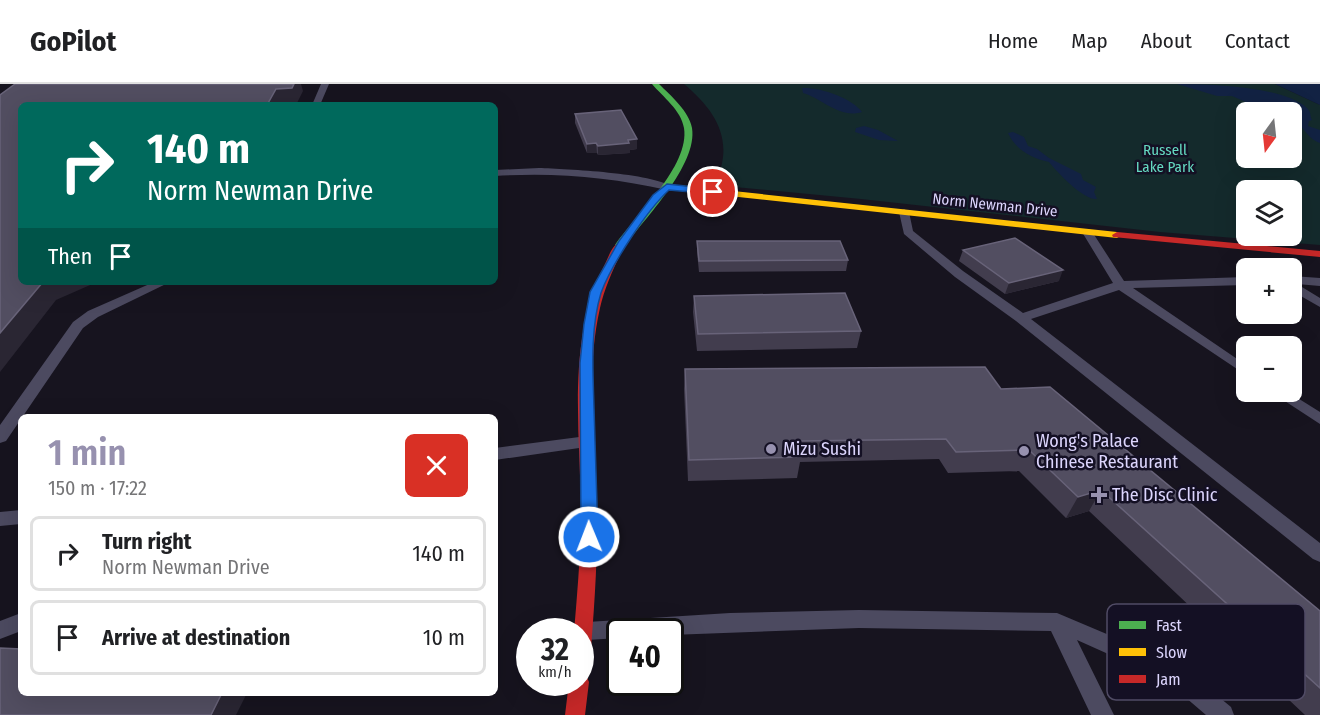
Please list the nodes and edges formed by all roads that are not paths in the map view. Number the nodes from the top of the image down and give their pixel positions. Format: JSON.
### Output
{"nodes":[{"id":1,"x":325,"y":84,"type":"edge"},
{"id":2,"x":655,"y":84,"type":"edge"},
{"id":3,"x":317,"y":102,"type":"edge"},
{"id":4,"x":498,"y":173,"type":"edge"},
{"id":5,"x":667,"y":187,"type":"junction"},
{"id":6,"x":904,"y":212,"type":"junction"},
{"id":7,"x":1086,"y":232,"type":"junction"},
{"id":8,"x":1320,"y":254,"type":"edge"},
{"id":9,"x":1236,"y":280,"type":"edge"},
{"id":10,"x":1302,"y":281,"type":"edge"},
{"id":11,"x":1320,"y":282,"type":"edge"},
{"id":12,"x":157,"y":285,"type":"edge"},
{"id":13,"x":1120,"y":285,"type":"junction"},
{"id":14,"x":1302,"y":292,"type":"edge"},
{"id":15,"x":1320,"y":303,"type":"edge"},
{"id":16,"x":1021,"y":318,"type":"junction"},
{"id":17,"x":1236,"y":364,"type":"edge"},
{"id":18,"x":1295,"y":402,"type":"edge"},
{"id":19,"x":1318,"y":416,"type":"edge"},
{"id":20,"x":0,"y":437,"type":"edge"},
{"id":21,"x":587,"y":441,"type":"junction"},
{"id":22,"x":498,"y":454,"type":"edge"},
{"id":23,"x":18,"y":517,"type":"edge"},
{"id":24,"x":0,"y":519,"type":"edge"},
{"id":25,"x":1320,"y":554,"type":"edge"},
{"id":26,"x":585,"y":618,"type":"edge"},
{"id":27,"x":1057,"y":622,"type":"junction"},
{"id":28,"x":18,"y":623,"type":"edge"},
{"id":29,"x":0,"y":630,"type":"edge"},
{"id":30,"x":594,"y":630,"type":"edge"},
{"id":31,"x":1107,"y":644,"type":"edge"},
{"id":32,"x":577,"y":696,"type":"edge"},
{"id":33,"x":1205,"y":700,"type":"edge"},
{"id":34,"x":575,"y":715,"type":"edge"},
{"id":35,"x":1103,"y":715,"type":"edge"},
{"id":36,"x":1223,"y":715,"type":"edge"}],
"edges":[{"from":1,"to":3,"type":"lane"},
{"from":2,"to":5,"type":"street"},
{"from":4,"to":5,"type":"lane"},
{"from":5,"to":6,"type":"street","name":"Norm Newman Drive"},
{"from":5,"to":21,"type":"street"},
{"from":6,"to":7,"type":"street","name":"Norm Newman Drive"},
{"from":6,"to":16,"type":"lane"},
{"from":7,"to":8,"type":"street","name":"Norm Newman Drive"},
{"from":7,"to":13,"type":"lane"},
{"from":9,"to":13,"type":"lane"},
{"from":10,"to":11,"type":"lane"},
{"from":12,"to":20,"type":"lane"},
{"from":13,"to":16,"type":"lane"},
{"from":13,"to":17,"type":"lane"},
{"from":14,"to":15,"type":"lane"},
{"from":16,"to":25,"type":"lane"},
{"from":18,"to":19,"type":"lane"},
{"from":21,"to":22,"type":"lane"},
{"from":21,"to":26,"type":"street"},
{"from":23,"to":24,"type":"lane"},
{"from":27,"to":30,"type":"lane"},
{"from":27,"to":31,"type":"lane"},
{"from":27,"to":35,"type":"lane"},
{"from":28,"to":29,"type":"lane"},
{"from":32,"to":34,"type":"street"},
{"from":33,"to":36,"type":"lane"}]}
